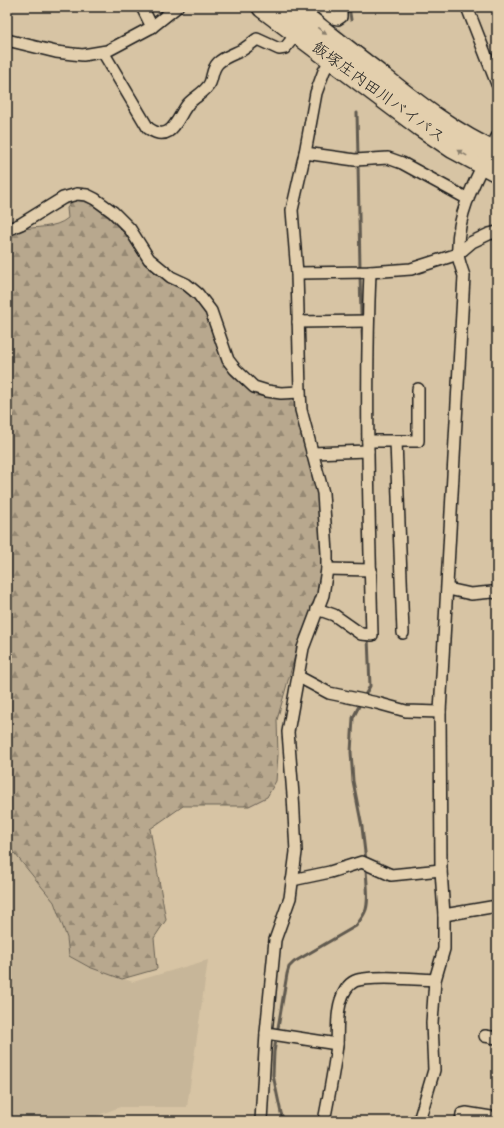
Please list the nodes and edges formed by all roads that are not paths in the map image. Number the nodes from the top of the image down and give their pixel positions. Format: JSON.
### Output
{"nodes":[{"id":1,"x":142,"y":7,"type":"edge"},
{"id":2,"x":177,"y":7,"type":"edge"},
{"id":3,"x":264,"y":7,"type":"edge"},
{"id":4,"x":291,"y":7,"type":"edge"},
{"id":5,"x":320,"y":7,"type":"edge"},
{"id":6,"x":341,"y":7,"type":"edge"},
{"id":7,"x":467,"y":7,"type":"edge"},
{"id":8,"x":152,"y":27,"type":"junction"},
{"id":9,"x":298,"y":33,"type":"junction"},
{"id":10,"x":7,"y":40,"type":"edge"},
{"id":11,"x":103,"y":52,"type":"junction"},
{"id":12,"x":331,"y":59,"type":"junction"},
{"id":13,"x":497,"y":84,"type":"edge"},
{"id":14,"x":305,"y":153,"type":"junction"},
{"id":15,"x":493,"y":155,"type":"edge"},
{"id":16,"x":468,"y":199,"type":"junction"},
{"id":17,"x":7,"y":230,"type":"edge"},
{"id":18,"x":497,"y":232,"type":"edge"},
{"id":19,"x":458,"y":254,"type":"junction"},
{"id":20,"x":297,"y":273,"type":"junction"},
{"id":21,"x":364,"y":273,"type":"junction"},
{"id":22,"x":368,"y":321,"type":"junction"},
{"id":23,"x":298,"y":322,"type":"junction"},
{"id":24,"x":418,"y":389,"type":"dead end"},
{"id":25,"x":300,"y":392,"type":"junction"},
{"id":26,"x":396,"y":441,"type":"junction"},
{"id":27,"x":367,"y":448,"type":"junction"},
{"id":28,"x":312,"y":453,"type":"junction"},
{"id":29,"x":326,"y":569,"type":"junction"},
{"id":30,"x":367,"y":570,"type":"junction"},
{"id":31,"x":448,"y":589,"type":"junction"},
{"id":32,"x":497,"y":593,"type":"edge"},
{"id":33,"x":317,"y":609,"type":"junction"},
{"id":34,"x":403,"y":633,"type":"dead end"},
{"id":35,"x":299,"y":677,"type":"junction"},
{"id":36,"x":440,"y":712,"type":"junction"},
{"id":37,"x":441,"y":870,"type":"junction"},
{"id":38,"x":292,"y":880,"type":"junction"},
{"id":39,"x":497,"y":906,"type":"edge"},
{"id":40,"x":444,"y":915,"type":"junction"},
{"id":41,"x":435,"y":980,"type":"junction"},
{"id":42,"x":274,"y":1035,"type":"junction"},
{"id":43,"x":485,"y":1036,"type":"dead end"},
{"id":44,"x":497,"y":1038,"type":"edge"},
{"id":45,"x":337,"y":1044,"type":"junction"},
{"id":46,"x":497,"y":1118,"type":"edge"},
{"id":47,"x":261,"y":1121,"type":"edge"},
{"id":48,"x":324,"y":1121,"type":"edge"},
{"id":49,"x":419,"y":1121,"type":"edge"},
{"id":50,"x":461,"y":1121,"type":"edge"}],
"edges":[{"from":1,"to":8,"type":"street"},
{"from":2,"to":8,"type":"street"},
{"from":3,"to":9,"type":"highway","name":"飯塚庄内田川バイパス"},
{"from":4,"to":15,"type":"highway","name":"飯塚庄内田川バイパス","one_way":true},
{"from":5,"to":6,"type":"street"},
{"from":7,"to":13,"type":"street"},
{"from":8,"to":11,"type":"street"},
{"from":9,"to":11,"type":"street"},
{"from":9,"to":12,"type":"highway","name":"飯塚庄内田川バイパス"},
{"from":10,"to":11,"type":"street"},
{"from":12,"to":14,"type":"street"},
{"from":15,"to":12,"type":"highway","name":"飯塚庄内田川バイパス","one_way":true},
{"from":14,"to":16,"type":"street"},
{"from":14,"to":20,"type":"street"},
{"from":15,"to":16,"type":"street"},
{"from":16,"to":19,"type":"street"},
{"from":17,"to":25,"type":"street"},
{"from":18,"to":19,"type":"street"},
{"from":19,"to":21,"type":"street"},
{"from":19,"to":31,"type":"street"},
{"from":20,"to":21,"type":"street"},
{"from":20,"to":23,"type":"street"},
{"from":21,"to":22,"type":"street"},
{"from":22,"to":23,"type":"street"},
{"from":22,"to":27,"type":"street"},
{"from":23,"to":25,"type":"street"},
{"from":24,"to":26,"type":"street"},
{"from":25,"to":28,"type":"street"},
{"from":26,"to":27,"type":"street"},
{"from":26,"to":34,"type":"street"},
{"from":27,"to":28,"type":"street"},
{"from":27,"to":30,"type":"street"},
{"from":28,"to":29,"type":"street"},
{"from":29,"to":30,"type":"street"},
{"from":29,"to":33,"type":"street"},
{"from":30,"to":33,"type":"street"},
{"from":31,"to":32,"type":"street"},
{"from":31,"to":36,"type":"street"},
{"from":33,"to":35,"type":"street"},
{"from":35,"to":36,"type":"street"},
{"from":35,"to":38,"type":"street"},
{"from":36,"to":37,"type":"street"},
{"from":37,"to":38,"type":"street"},
{"from":37,"to":40,"type":"street"},
{"from":38,"to":42,"type":"street"},
{"from":39,"to":40,"type":"street"},
{"from":40,"to":41,"type":"street"},
{"from":41,"to":45,"type":"street"},
{"from":41,"to":49,"type":"street"},
{"from":42,"to":45,"type":"street"},
{"from":42,"to":47,"type":"street"},
{"from":43,"to":44,"type":"street"},
{"from":45,"to":48,"type":"street"},
{"from":46,"to":50,"type":"street"}]}
